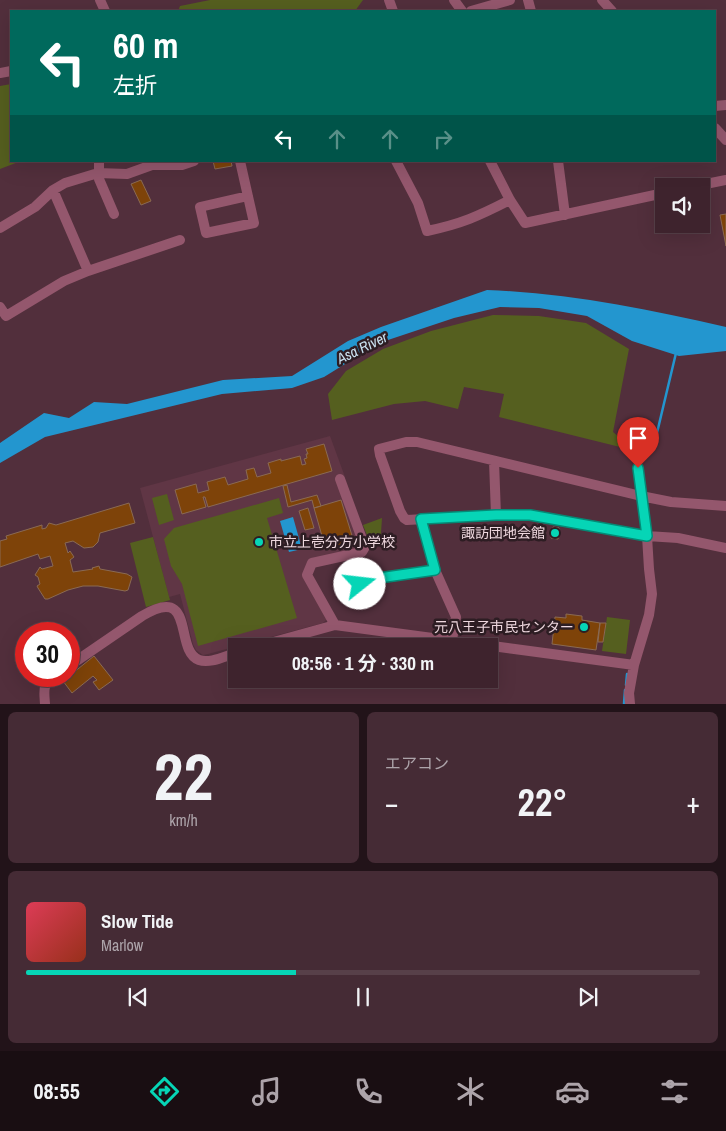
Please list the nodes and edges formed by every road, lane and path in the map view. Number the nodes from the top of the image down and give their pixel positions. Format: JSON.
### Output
{"nodes":[{"id":1,"x":510,"y":0,"type":"edge"},
{"id":2,"x":602,"y":0,"type":"edge"},
{"id":3,"x":475,"y":10,"type":"edge"},
{"id":4,"x":611,"y":10,"type":"edge"},
{"id":5,"x":716,"y":129,"type":"edge"},
{"id":6,"x":726,"y":140,"type":"edge"},
{"id":7,"x":99,"y":162,"type":"edge"},
{"id":8,"x":191,"y":162,"type":"edge"},
{"id":9,"x":240,"y":162,"type":"edge"},
{"id":10,"x":397,"y":162,"type":"edge"},
{"id":11,"x":491,"y":162,"type":"edge"},
{"id":12,"x":558,"y":162,"type":"edge"},
{"id":13,"x":98,"y":173,"type":"junction"},
{"id":14,"x":726,"y":180,"type":"edge"},
{"id":15,"x":710,"y":183,"type":"edge"},
{"id":16,"x":54,"y":190,"type":"junction"},
{"id":17,"x":248,"y":196,"type":"junction"},
{"id":18,"x":655,"y":196,"type":"edge"},
{"id":19,"x":510,"y":200,"type":"junction"},
{"id":20,"x":114,"y":214,"type":"dead end"},
{"id":21,"x":565,"y":215,"type":"junction"},
{"id":22,"x":0,"y":228,"type":"edge"},
{"id":23,"x":180,"y":240,"type":"dead end"},
{"id":24,"x":88,"y":271,"type":"junction"},
{"id":25,"x":0,"y":307,"type":"edge"},
{"id":26,"x":494,"y":461,"type":"junction"},
{"id":27,"x":638,"y":468,"type":"dead end"},
{"id":28,"x":340,"y":479,"type":"dead end"},
{"id":29,"x":641,"y":496,"type":"junction"},
{"id":30,"x":726,"y":506,"type":"edge"},
{"id":31,"x":496,"y":515,"type":"junction"},
{"id":32,"x":421,"y":519,"type":"junction"},
{"id":33,"x":647,"y":536,"type":"junction"},
{"id":34,"x":726,"y":548,"type":"edge"},
{"id":35,"x":435,"y":570,"type":"junction"},
{"id":36,"x":360,"y":584,"type":"dead end"},
{"id":37,"x":336,"y":625,"type":"junction"},
{"id":38,"x":288,"y":638,"type":"edge"},
{"id":39,"x":437,"y":638,"type":"edge"},
{"id":40,"x":452,"y":638,"type":"edge"},
{"id":41,"x":498,"y":646,"type":"edge"},
{"id":42,"x":228,"y":655,"type":"edge"},
{"id":43,"x":80,"y":658,"type":"edge"},
{"id":44,"x":634,"y":665,"type":"junction"},
{"id":45,"x":44,"y":687,"type":"edge"},
{"id":46,"x":45,"y":704,"type":"edge"},
{"id":47,"x":630,"y":704,"type":"edge"}],
"edges":[{"from":1,"to":3,"type":"street"},
{"from":2,"to":4,"type":"street"},
{"from":5,"to":6,"type":"street"},
{"from":7,"to":13,"type":"street"},
{"from":8,"to":13,"type":"street"},
{"from":9,"to":17,"type":"street"},
{"from":10,"to":19,"type":"street"},
{"from":11,"to":19,"type":"street"},
{"from":12,"to":21,"type":"street"},
{"from":13,"to":16,"type":"street"},
{"from":13,"to":20,"type":"street"},
{"from":14,"to":15,"type":"street"},
{"from":16,"to":22,"type":"street"},
{"from":16,"to":24,"type":"street"},
{"from":17,"to":17,"type":"street"},
{"from":18,"to":21,"type":"street"},
{"from":19,"to":21,"type":"street"},
{"from":23,"to":24,"type":"street"},
{"from":24,"to":25,"type":"street"},
{"from":26,"to":29,"type":"street"},
{"from":26,"to":31,"type":"street"},
{"from":26,"to":32,"type":"street"},
{"from":27,"to":29,"type":"street"},
{"from":28,"to":37,"type":"street"},
{"from":29,"to":30,"type":"street"},
{"from":29,"to":33,"type":"street"},
{"from":31,"to":32,"type":"street"},
{"from":31,"to":33,"type":"street"},
{"from":32,"to":35,"type":"street"},
{"from":33,"to":34,"type":"street"},
{"from":33,"to":44,"type":"street"},
{"from":35,"to":36,"type":"street"},
{"from":35,"to":40,"type":"street"},
{"from":37,"to":38,"type":"street"},
{"from":37,"to":39,"type":"street"},
{"from":41,"to":44,"type":"street"},
{"from":42,"to":43,"type":"street"},
{"from":44,"to":47,"type":"street"},
{"from":45,"to":46,"type":"street"}]}
